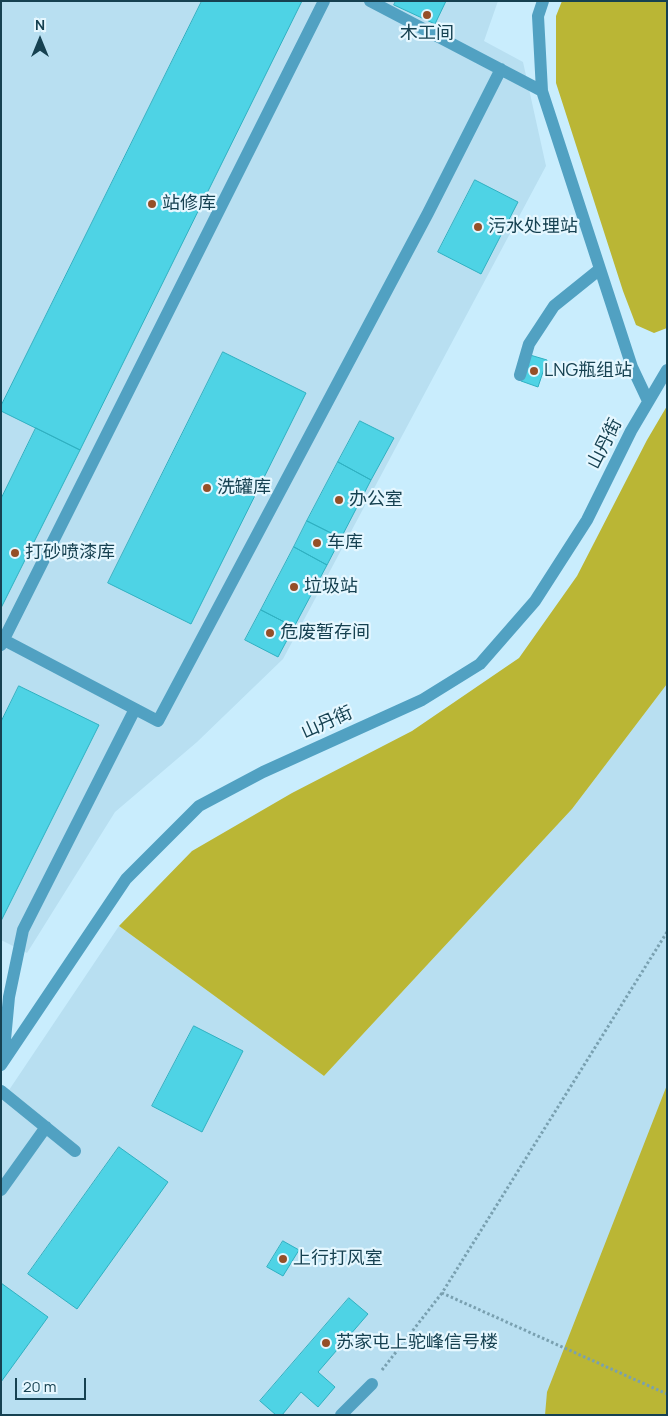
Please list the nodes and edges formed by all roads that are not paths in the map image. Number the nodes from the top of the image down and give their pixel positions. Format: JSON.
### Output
{"nodes":[{"id":1,"x":324,"y":1,"type":"edge"},
{"id":2,"x":370,"y":1,"type":"edge"},
{"id":3,"x":543,"y":1,"type":"edge"},
{"id":4,"x":501,"y":70,"type":"junction"},
{"id":5,"x":542,"y":91,"type":"junction"},
{"id":6,"x":600,"y":269,"type":"junction"},
{"id":7,"x":667,"y":370,"type":"edge"},
{"id":8,"x":520,"y":375,"type":"dead end"},
{"id":9,"x":648,"y":401,"type":"junction"},
{"id":10,"x":3,"y":643,"type":"edge"},
{"id":11,"x":135,"y":709,"type":"junction"},
{"id":12,"x":2,"y":1063,"type":"edge"},
{"id":13,"x":1,"y":1092,"type":"edge"},
{"id":14,"x":46,"y":1127,"type":"junction"},
{"id":15,"x":75,"y":1151,"type":"dead end"},
{"id":16,"x":1,"y":1190,"type":"edge"},
{"id":17,"x":372,"y":1384,"type":"road end"},
{"id":18,"x":341,"y":1415,"type":"edge"}],
"edges":[{"from":1,"to":10,"type":"lane"},
{"from":2,"to":4,"type":"lane"},
{"from":3,"to":5,"type":"lane"},
{"from":4,"to":5,"type":"lane"},
{"from":4,"to":11,"type":"lane"},
{"from":5,"to":6,"type":"lane"},
{"from":6,"to":8,"type":"lane"},
{"from":6,"to":9,"type":"lane"},
{"from":7,"to":9,"type":"lane","name":"山丹街"},
{"from":9,"to":12,"type":"lane","name":"山丹街"},
{"from":10,"to":11,"type":"lane"},
{"from":11,"to":12,"type":"lane"},
{"from":13,"to":14,"type":"lane"},
{"from":14,"to":15,"type":"lane"},
{"from":14,"to":16,"type":"lane"},
{"from":17,"to":18,"type":"lane"}]}
